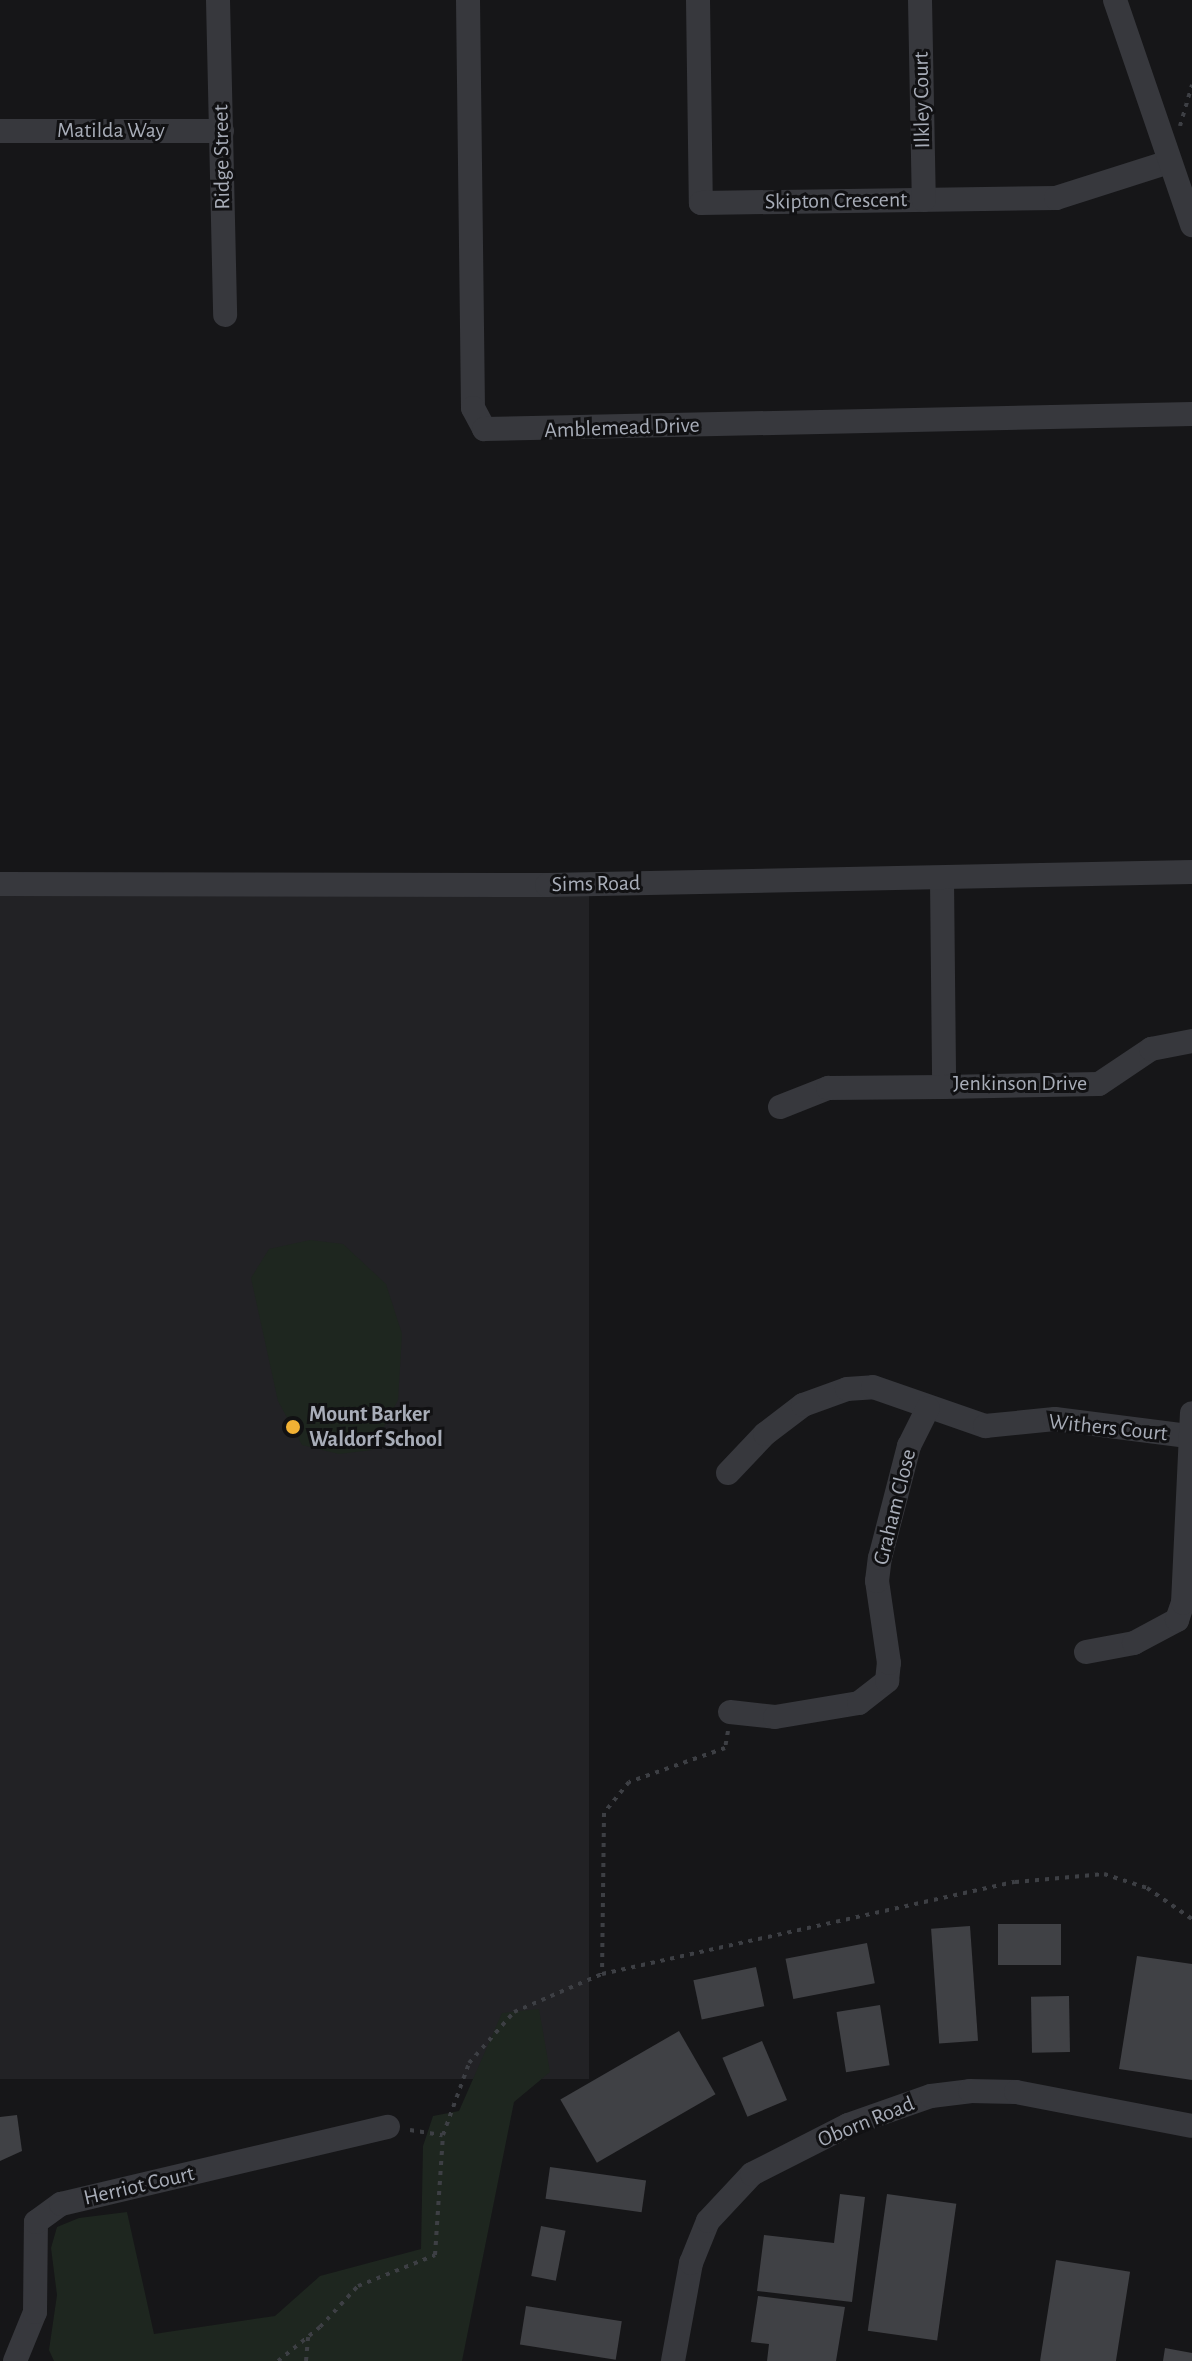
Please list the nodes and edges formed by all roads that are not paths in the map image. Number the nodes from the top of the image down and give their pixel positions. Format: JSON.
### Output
{"nodes":[{"id":1,"x":218,"y":0,"type":"edge"},
{"id":2,"x":468,"y":0,"type":"edge"},
{"id":3,"x":698,"y":0,"type":"edge"},
{"id":4,"x":920,"y":0,"type":"edge"},
{"id":5,"x":1115,"y":0,"type":"edge"},
{"id":6,"x":0,"y":131,"type":"edge"},
{"id":7,"x":222,"y":131,"type":"junction"},
{"id":8,"x":1169,"y":162,"type":"junction"},
{"id":9,"x":924,"y":200,"type":"junction"},
{"id":10,"x":1192,"y":225,"type":"edge"},
{"id":11,"x":225,"y":315,"type":"dead end"},
{"id":12,"x":1192,"y":414,"type":"edge"},
{"id":13,"x":1192,"y":872,"type":"edge"},
{"id":14,"x":942,"y":880,"type":"junction"},
{"id":15,"x":0,"y":884,"type":"edge"},
{"id":16,"x":1192,"y":1041,"type":"edge"},
{"id":17,"x":944,"y":1087,"type":"junction"},
{"id":18,"x":780,"y":1107,"type":"dead end"},
{"id":19,"x":928,"y":1408,"type":"junction"},
{"id":20,"x":1190,"y":1425,"type":"edge"},
{"id":21,"x":728,"y":1473,"type":"dead end"},
{"id":22,"x":1086,"y":1652,"type":"dead end"},
{"id":23,"x":730,"y":1712,"type":"road end"},
{"id":24,"x":1192,"y":2126,"type":"edge"},
{"id":25,"x":388,"y":2127,"type":"road end"},
{"id":26,"x":15,"y":2361,"type":"edge"},
{"id":27,"x":673,"y":2361,"type":"edge"}],
"edges":[{"from":1,"to":7,"type":"street","name":"Ridge Street"},
{"from":2,"to":12,"type":"street","name":"Amblemead Drive"},
{"from":3,"to":9,"type":"street","name":"Skipton Crescent"},
{"from":4,"to":9,"type":"street","name":"Ilkley Court"},
{"from":5,"to":8,"type":"street"},
{"from":6,"to":7,"type":"street","name":"Matilda Way"},
{"from":7,"to":11,"type":"street","name":"Ridge Street"},
{"from":8,"to":9,"type":"street","name":"Skipton Crescent"},
{"from":8,"to":10,"type":"street"},
{"from":13,"to":14,"type":"street","name":"Sims Road"},
{"from":14,"to":15,"type":"street","name":"Sims Road"},
{"from":14,"to":17,"type":"street","name":"Jenkinson Drive"},
{"from":16,"to":17,"type":"street","name":"Jenkinson Drive"},
{"from":17,"to":18,"type":"street"},
{"from":19,"to":20,"type":"street","name":"Withers Court"},
{"from":19,"to":21,"type":"street","name":"Withers Court"},
{"from":19,"to":23,"type":"street","name":"Graham Close"},
{"from":20,"to":22,"type":"street"},
{"from":24,"to":27,"type":"street","name":"Oborn Road"},
{"from":25,"to":26,"type":"street","name":"Herriot Court"}]}
